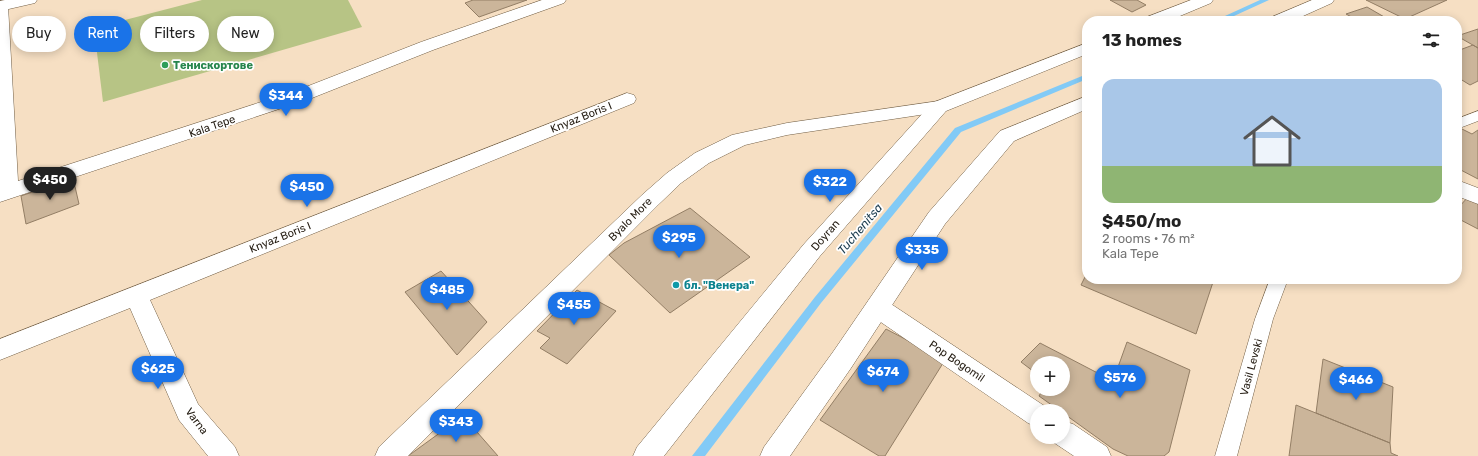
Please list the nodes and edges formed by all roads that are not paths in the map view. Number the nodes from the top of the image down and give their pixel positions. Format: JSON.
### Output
{"nodes":[{"id":1,"x":29,"y":0,"type":"edge"},
{"id":2,"x":558,"y":0,"type":"edge"},
{"id":3,"x":1205,"y":0,"type":"edge"},
{"id":4,"x":1326,"y":0,"type":"edge"},
{"id":5,"x":0,"y":6,"type":"edge"},
{"id":6,"x":1165,"y":16,"type":"edge"},
{"id":7,"x":1289,"y":16,"type":"edge"},
{"id":8,"x":1082,"y":50,"type":"edge"},
{"id":9,"x":627,"y":99,"type":"dead end"},
{"id":10,"x":1082,"y":104,"type":"edge"},
{"id":11,"x":939,"y":107,"type":"junction"},
{"id":12,"x":1478,"y":116,"type":"edge"},
{"id":13,"x":1462,"y":122,"type":"edge"},
{"id":14,"x":1462,"y":189,"type":"edge"},
{"id":15,"x":4,"y":193,"type":"edge"},
{"id":16,"x":1478,"y":197,"type":"edge"},
{"id":17,"x":1277,"y":284,"type":"edge"},
{"id":18,"x":136,"y":295,"type":"junction"},
{"id":19,"x":877,"y":307,"type":"junction"},
{"id":20,"x":0,"y":350,"type":"edge"},
{"id":21,"x":1030,"y":410,"type":"edge"},
{"id":22,"x":1070,"y":438,"type":"edge"},
{"id":23,"x":225,"y":456,"type":"edge"},
{"id":24,"x":389,"y":456,"type":"edge"},
{"id":25,"x":647,"y":456,"type":"edge"},
{"id":26,"x":774,"y":456,"type":"edge"},
{"id":27,"x":1097,"y":456,"type":"edge"},
{"id":28,"x":1226,"y":456,"type":"edge"}],
"edges":[{"from":1,"to":5,"type":"street"},
{"from":2,"to":15,"type":"street","name":"Kala Tepe"},
{"from":3,"to":6,"type":"street"},
{"from":4,"to":7,"type":"street"},
{"from":5,"to":15,"type":"street"},
{"from":8,"to":11,"type":"street","name":"Doyran"},
{"from":9,"to":18,"type":"street","name":"Knyaz Boris I"},
{"from":10,"to":19,"type":"street"},
{"from":11,"to":24,"type":"street","name":"Byalo More"},
{"from":11,"to":25,"type":"street","name":"Doyran"},
{"from":12,"to":13,"type":"street"},
{"from":14,"to":16,"type":"street"},
{"from":17,"to":28,"type":"street","name":"Vasil Levski"},
{"from":18,"to":20,"type":"street","name":"Knyaz Boris I"},
{"from":18,"to":23,"type":"street","name":"Varna"},
{"from":19,"to":21,"type":"street","name":"Pop Bogomil"},
{"from":19,"to":26,"type":"street"},
{"from":22,"to":27,"type":"street"}]}
